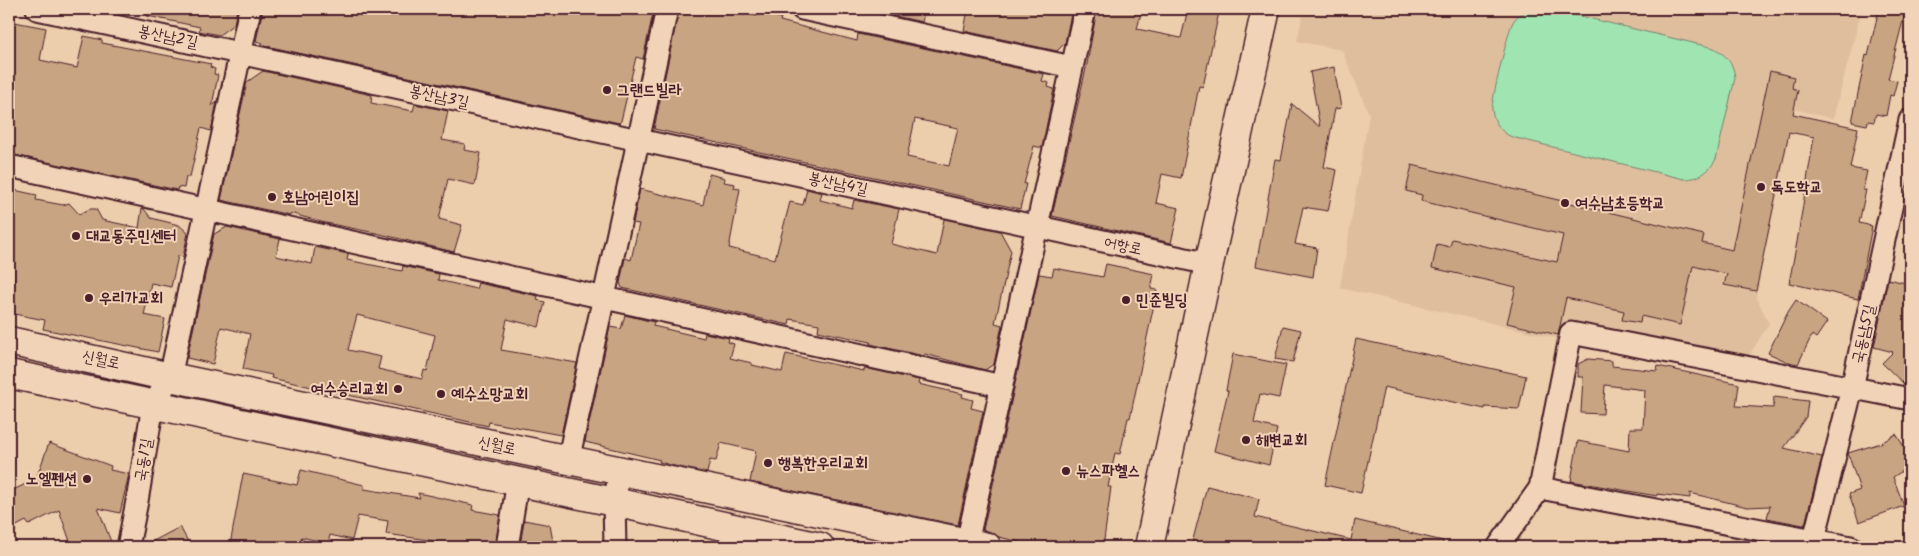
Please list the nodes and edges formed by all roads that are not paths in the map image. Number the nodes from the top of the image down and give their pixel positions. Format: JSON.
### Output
{"nodes":[{"id":1,"x":37,"y":9,"type":"edge"},
{"id":2,"x":250,"y":9,"type":"edge"},
{"id":3,"x":667,"y":9,"type":"edge"},
{"id":4,"x":802,"y":9,"type":"edge"},
{"id":5,"x":1085,"y":9,"type":"edge"},
{"id":6,"x":1266,"y":9,"type":"edge"},
{"id":7,"x":240,"y":53,"type":"junction"},
{"id":8,"x":1072,"y":68,"type":"junction"},
{"id":9,"x":1910,"y":125,"type":"edge"},
{"id":10,"x":638,"y":140,"type":"junction"},
{"id":11,"x":9,"y":166,"type":"edge"},
{"id":12,"x":1902,"y":198,"type":"edge"},
{"id":13,"x":206,"y":210,"type":"junction"},
{"id":14,"x":1037,"y":227,"type":"junction"},
{"id":15,"x":1209,"y":264,"type":"junction"},
{"id":16,"x":604,"y":298,"type":"junction"},
{"id":17,"x":9,"y":340,"type":"edge"},
{"id":18,"x":9,"y":374,"type":"edge"},
{"id":19,"x":170,"y":377,"type":"junction"},
{"id":20,"x":1002,"y":386,"type":"junction"},
{"id":21,"x":1852,"y":388,"type":"junction"},
{"id":22,"x":1910,"y":399,"type":"edge"},
{"id":23,"x":153,"y":405,"type":"junction"},
{"id":24,"x":568,"y":461,"type":"junction"},
{"id":25,"x":620,"y":472,"type":"junction"},
{"id":26,"x":518,"y":481,"type":"junction"},
{"id":27,"x":1540,"y":488,"type":"junction"},
{"id":28,"x":614,"y":502,"type":"junction"},
{"id":29,"x":1812,"y":544,"type":"edge"},
{"id":30,"x":977,"y":545,"type":"edge"},
{"id":31,"x":128,"y":547,"type":"edge"},
{"id":32,"x":507,"y":547,"type":"edge"},
{"id":33,"x":615,"y":547,"type":"edge"},
{"id":34,"x":820,"y":547,"type":"edge"},
{"id":35,"x":1149,"y":547,"type":"edge"},
{"id":36,"x":1498,"y":547,"type":"edge"},
{"id":37,"x":1851,"y":547,"type":"edge"}],
"edges":[{"from":1,"to":7,"type":"street","name":"봉산남2길"},
{"from":2,"to":7,"type":"street"},
{"from":3,"to":10,"type":"street"},
{"from":4,"to":8,"type":"street"},
{"from":5,"to":8,"type":"street"},
{"from":6,"to":15,"type":"street"},
{"from":7,"to":10,"type":"street","name":"봉산남3길"},
{"from":7,"to":13,"type":"street"},
{"from":8,"to":14,"type":"street"},
{"from":9,"to":12,"type":"street","name":"국동남5길"},
{"from":10,"to":14,"type":"street","name":"봉산남4길"},
{"from":10,"to":16,"type":"street"},
{"from":11,"to":13,"type":"street"},
{"from":12,"to":21,"type":"street","name":"국동남5길"},
{"from":13,"to":16,"type":"street"},
{"from":13,"to":19,"type":"street"},
{"from":14,"to":15,"type":"street","name":"어항로"},
{"from":14,"to":20,"type":"street"},
{"from":15,"to":35,"type":"street"},
{"from":16,"to":20,"type":"street"},
{"from":16,"to":24,"type":"street"},
{"from":17,"to":19,"type":"street","name":"신월로"},
{"from":18,"to":23,"type":"street","name":"신월로"},
{"from":19,"to":23,"type":"street","name":"국동1길"},
{"from":19,"to":24,"type":"street","name":"신월로"},
{"from":20,"to":30,"type":"street"},
{"from":21,"to":22,"type":"street"},
{"from":21,"to":27,"type":"street"},
{"from":21,"to":29,"type":"street","name":"국동남5길"},
{"from":23,"to":26,"type":"street","name":"신월로"},
{"from":23,"to":31,"type":"street","name":"국동1길"},
{"from":24,"to":25,"type":"street","name":"신월로"},
{"from":25,"to":28,"type":"street"},
{"from":25,"to":30,"type":"street","name":"신월로"},
{"from":26,"to":28,"type":"street","name":"신월로"},
{"from":26,"to":32,"type":"street"},
{"from":27,"to":29,"type":"street"},
{"from":27,"to":36,"type":"street"},
{"from":28,"to":33,"type":"street"},
{"from":28,"to":34,"type":"street","name":"신월로"},
{"from":29,"to":37,"type":"street"}]}
